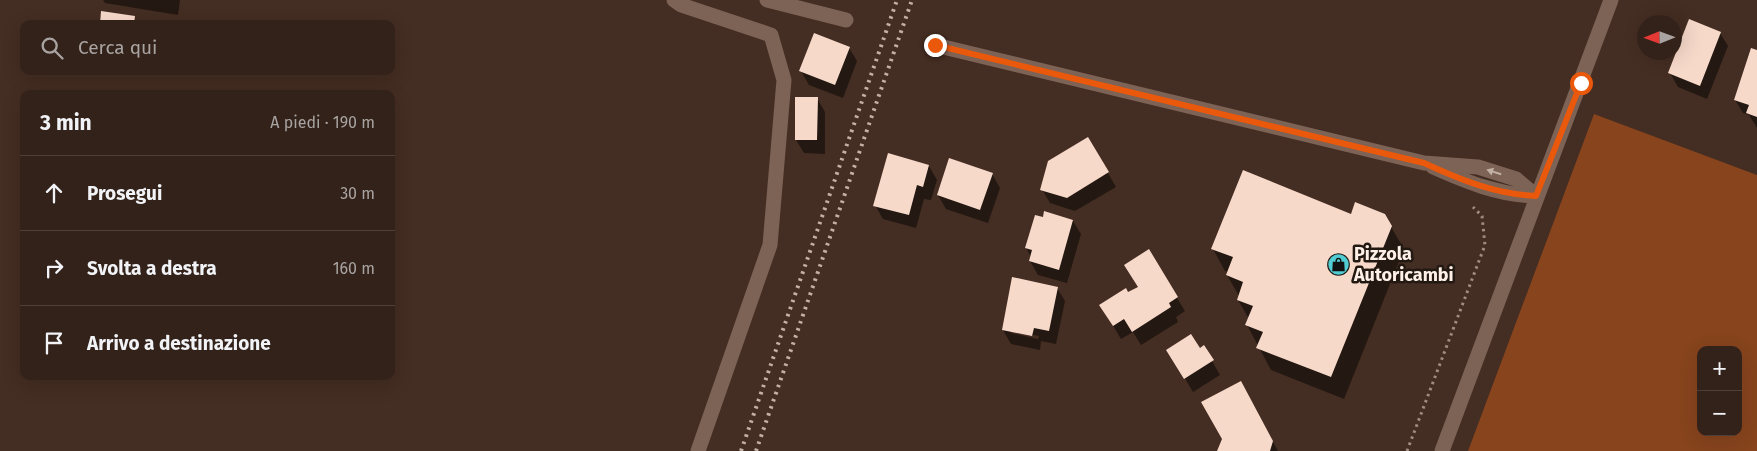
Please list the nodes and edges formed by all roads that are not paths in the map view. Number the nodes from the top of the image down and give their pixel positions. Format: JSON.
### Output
{"nodes":[{"id":1,"x":674,"y":0,"type":"edge"},
{"id":2,"x":767,"y":0,"type":"edge"},
{"id":3,"x":1611,"y":0,"type":"edge"},
{"id":4,"x":846,"y":20,"type":"dead end"},
{"id":5,"x":935,"y":45,"type":"dead end"},
{"id":6,"x":1424,"y":163,"type":"junction"},
{"id":7,"x":1536,"y":196,"type":"junction"},
{"id":8,"x":698,"y":451,"type":"edge"},
{"id":9,"x":1442,"y":451,"type":"edge"}],
"edges":[{"from":1,"to":8,"type":"street"},
{"from":2,"to":4,"type":"street"},
{"from":3,"to":7,"type":"street"},
{"from":5,"to":6,"type":"street"},
{"from":6,"to":7,"type":"street"},
{"from":7,"to":6,"type":"street","one_way":true},
{"from":7,"to":9,"type":"street"}]}
